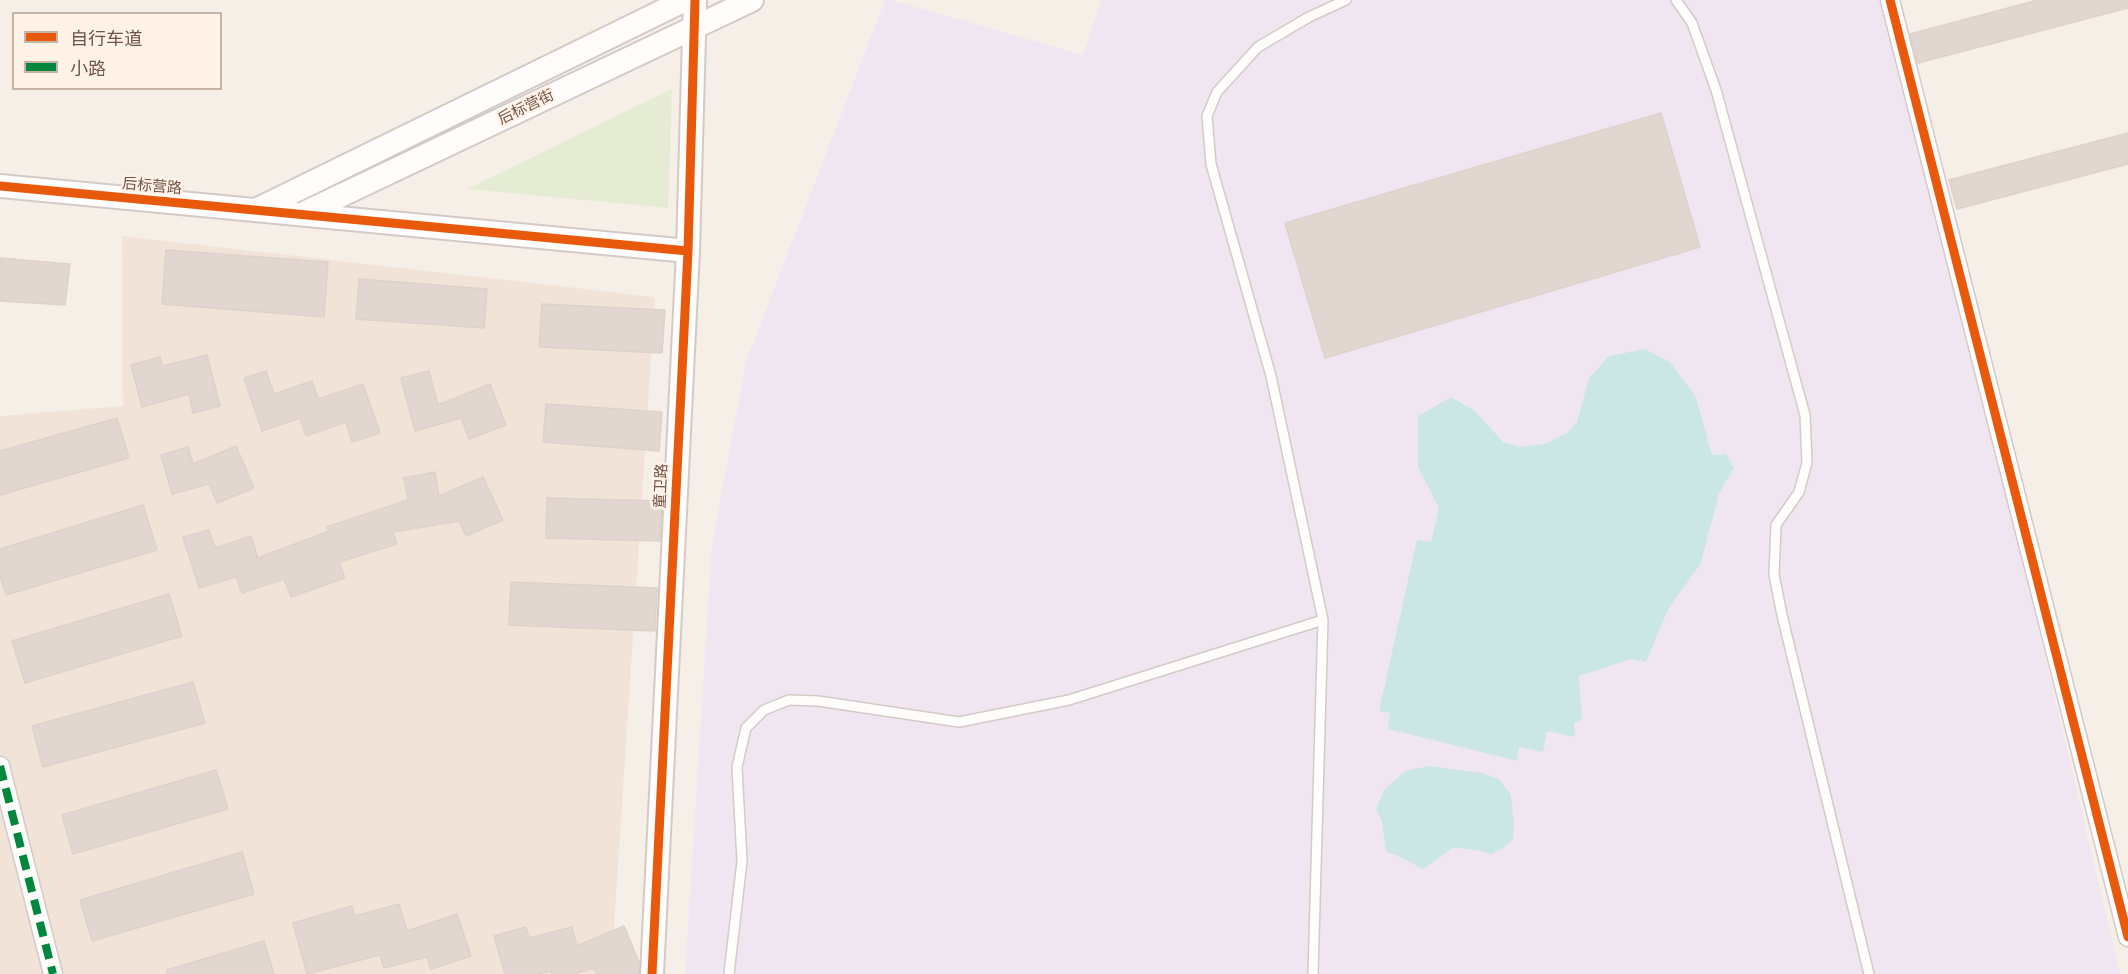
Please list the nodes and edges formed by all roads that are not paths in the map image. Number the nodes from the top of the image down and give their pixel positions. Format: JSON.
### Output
{"nodes":[{"id":1,"x":685,"y":0,"type":"edge"},
{"id":2,"x":695,"y":0,"type":"edge"},
{"id":3,"x":752,"y":0,"type":"edge"},
{"id":4,"x":1346,"y":0,"type":"edge"},
{"id":5,"x":1676,"y":0,"type":"edge"},
{"id":6,"x":1890,"y":0,"type":"edge"},
{"id":7,"x":694,"y":26,"type":"junction"},
{"id":8,"x":0,"y":186,"type":"edge"},
{"id":9,"x":255,"y":211,"type":"junction"},
{"id":10,"x":301,"y":215,"type":"junction"},
{"id":11,"x":688,"y":251,"type":"junction"},
{"id":12,"x":1323,"y":620,"type":"junction"},
{"id":13,"x":0,"y":766,"type":"edge"},
{"id":14,"x":2128,"y":937,"type":"edge"},
{"id":15,"x":53,"y":974,"type":"edge"},
{"id":16,"x":652,"y":974,"type":"edge"},
{"id":17,"x":729,"y":974,"type":"edge"},
{"id":18,"x":1313,"y":974,"type":"edge"},
{"id":19,"x":1869,"y":974,"type":"edge"}],
"edges":[{"from":1,"to":9,"type":"street","name":"后标营街"},
{"from":2,"to":7,"type":"street","name":"童卫路"},
{"from":3,"to":7,"type":"street","name":"后标营街"},
{"from":4,"to":12,"type":"lane"},
{"from":5,"to":19,"type":"lane"},
{"from":6,"to":14,"type":"street"},
{"from":7,"to":10,"type":"street","name":"后标营街"},
{"from":7,"to":11,"type":"street","name":"童卫路"},
{"from":8,"to":9,"type":"street","name":"后标营路"},
{"from":9,"to":10,"type":"street","name":"后标营路"},
{"from":10,"to":11,"type":"street","name":"后标营路"},
{"from":11,"to":16,"type":"street","name":"童卫路"},
{"from":12,"to":17,"type":"lane"},
{"from":12,"to":18,"type":"lane"},
{"from":13,"to":15,"type":"street"}]}
